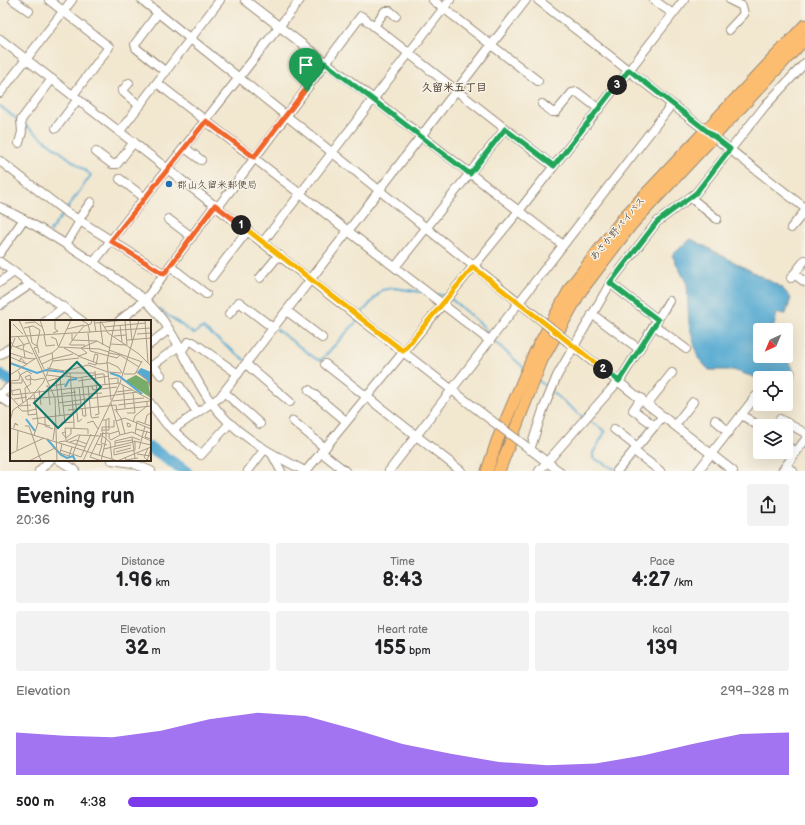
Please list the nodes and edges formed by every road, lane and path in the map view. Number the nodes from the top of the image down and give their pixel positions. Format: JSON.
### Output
{"nodes":[{"id":1,"x":13,"y":0,"type":"edge"},
{"id":2,"x":49,"y":0,"type":"edge"},
{"id":3,"x":72,"y":0,"type":"edge"},
{"id":4,"x":142,"y":0,"type":"edge"},
{"id":5,"x":220,"y":0,"type":"edge"},
{"id":6,"x":245,"y":0,"type":"edge"},
{"id":7,"x":300,"y":0,"type":"edge"},
{"id":8,"x":433,"y":0,"type":"edge"},
{"id":9,"x":450,"y":0,"type":"edge"},
{"id":10,"x":526,"y":0,"type":"edge"},
{"id":11,"x":538,"y":0,"type":"edge"},
{"id":12,"x":654,"y":0,"type":"edge"},
{"id":13,"x":684,"y":0,"type":"edge"},
{"id":14,"x":730,"y":0,"type":"edge"},
{"id":15,"x":443,"y":8,"type":"junction"},
{"id":16,"x":29,"y":11,"type":"dead end"},
{"id":17,"x":63,"y":11,"type":"junction"},
{"id":18,"x":158,"y":13,"type":"junction"},
{"id":19,"x":673,"y":14,"type":"junction"},
{"id":20,"x":396,"y":16,"type":"dead end"},
{"id":21,"x":805,"y":25,"type":"edge"},
{"id":22,"x":374,"y":26,"type":"junction"},
{"id":23,"x":279,"y":27,"type":"junction"},
{"id":24,"x":729,"y":30,"type":"dead end"},
{"id":25,"x":0,"y":39,"type":"edge"},
{"id":26,"x":191,"y":39,"type":"junction"},
{"id":27,"x":805,"y":39,"type":"edge"},
{"id":28,"x":490,"y":46,"type":"junction"},
{"id":29,"x":409,"y":53,"type":"junction"},
{"id":30,"x":26,"y":59,"type":"junction"},
{"id":31,"x":325,"y":63,"type":"junction"},
{"id":32,"x":805,"y":63,"type":"edge"},
{"id":33,"x":629,"y":70,"type":"junction"},
{"id":34,"x":166,"y":72,"type":"junction"},
{"id":35,"x":240,"y":78,"type":"junction"},
{"id":36,"x":52,"y":79,"type":"junction"},
{"id":37,"x":538,"y":81,"type":"dead end"},
{"id":38,"x":129,"y":83,"type":"dead end"},
{"id":39,"x":157,"y":83,"type":"junction"},
{"id":40,"x":456,"y":90,"type":"junction"},
{"id":41,"x":0,"y":93,"type":"edge"},
{"id":42,"x":75,"y":97,"type":"junction"},
{"id":43,"x":373,"y":100,"type":"junction"},
{"id":44,"x":542,"y":104,"type":"dead end"},
{"id":45,"x":672,"y":104,"type":"junction"},
{"id":46,"x":140,"y":106,"type":"junction"},
{"id":47,"x":599,"y":109,"type":"junction"},
{"id":48,"x":286,"y":115,"type":"junction"},
{"id":49,"x":206,"y":121,"type":"junction"},
{"id":50,"x":56,"y":128,"type":"dead end"},
{"id":51,"x":505,"y":129,"type":"junction"},
{"id":52,"x":120,"y":131,"type":"junction"},
{"id":53,"x":709,"y":133,"type":"junction"},
{"id":54,"x":421,"y":136,"type":"junction"},
{"id":55,"x":134,"y":142,"type":"junction"},
{"id":56,"x":18,"y":143,"type":"dead end"},
{"id":57,"x":185,"y":148,"type":"junction"},
{"id":58,"x":730,"y":149,"type":"junction"},
{"id":59,"x":96,"y":152,"type":"dead end"},
{"id":60,"x":332,"y":153,"type":"junction"},
{"id":61,"x":254,"y":157,"type":"junction"},
{"id":62,"x":201,"y":160,"type":"dead end"},
{"id":63,"x":0,"y":161,"type":"edge"},
{"id":64,"x":554,"y":166,"type":"junction"},
{"id":65,"x":168,"y":169,"type":"junction"},
{"id":66,"x":470,"y":174,"type":"junction"},
{"id":67,"x":120,"y":179,"type":"dead end"},
{"id":68,"x":379,"y":191,"type":"junction"},
{"id":69,"x":301,"y":193,"type":"junction"},
{"id":70,"x":145,"y":198,"type":"junction"},
{"id":71,"x":691,"y":198,"type":"junction"},
{"id":72,"x":91,"y":202,"type":"dead end"},
{"id":73,"x":217,"y":206,"type":"junction"},
{"id":74,"x":0,"y":207,"type":"edge"},
{"id":75,"x":805,"y":210,"type":"edge"},
{"id":76,"x":518,"y":212,"type":"junction"},
{"id":77,"x":24,"y":219,"type":"junction"},
{"id":78,"x":168,"y":219,"type":"dead end"},
{"id":79,"x":717,"y":219,"type":"dead end"},
{"id":80,"x":79,"y":221,"type":"junction"},
{"id":81,"x":791,"y":228,"type":"dead end"},
{"id":82,"x":426,"y":229,"type":"junction"},
{"id":83,"x":248,"y":230,"type":"junction"},
{"id":84,"x":349,"y":230,"type":"junction"},
{"id":85,"x":192,"y":237,"type":"junction"},
{"id":86,"x":68,"y":241,"type":"dead end"},
{"id":87,"x":111,"y":241,"type":"junction"},
{"id":88,"x":263,"y":242,"type":"junction"},
{"id":89,"x":563,"y":246,"type":"junction"},
{"id":90,"x":0,"y":253,"type":"edge"},
{"id":91,"x":279,"y":255,"type":"junction"},
{"id":92,"x":805,"y":260,"type":"edge"},
{"id":93,"x":0,"y":262,"type":"edge"},
{"id":94,"x":94,"y":262,"type":"junction"},
{"id":95,"x":170,"y":266,"type":"junction"},
{"id":96,"x":396,"y":266,"type":"junction"},
{"id":97,"x":473,"y":267,"type":"junction"},
{"id":98,"x":14,"y":272,"type":"junction"},
{"id":99,"x":164,"y":274,"type":"junction"},
{"id":100,"x":212,"y":277,"type":"dead end"},
{"id":101,"x":260,"y":278,"type":"dead end"},
{"id":102,"x":311,"y":280,"type":"junction"},
{"id":103,"x":0,"y":282,"type":"edge"},
{"id":104,"x":805,"y":282,"type":"edge"},
{"id":105,"x":610,"y":283,"type":"junction"},
{"id":106,"x":31,"y":284,"type":"junction"},
{"id":107,"x":206,"y":294,"type":"dead end"},
{"id":108,"x":145,"y":300,"type":"junction"},
{"id":109,"x":669,"y":301,"type":"dead end"},
{"id":110,"x":520,"y":303,"type":"junction"},
{"id":111,"x":443,"y":304,"type":"junction"},
{"id":112,"x":0,"y":305,"type":"edge"},
{"id":113,"x":64,"y":307,"type":"junction"},
{"id":114,"x":287,"y":311,"type":"junction"},
{"id":115,"x":230,"y":314,"type":"dead end"},
{"id":116,"x":592,"y":314,"type":"junction"},
{"id":117,"x":47,"y":320,"type":"edge"},
{"id":118,"x":81,"y":320,"type":"edge"},
{"id":119,"x":120,"y":320,"type":"edge"},
{"id":120,"x":656,"y":322,"type":"junction"},
{"id":121,"x":273,"y":328,"type":"junction"},
{"id":122,"x":168,"y":330,"type":"junction"},
{"id":123,"x":322,"y":338,"type":"dead end"},
{"id":124,"x":490,"y":340,"type":"junction"},
{"id":125,"x":151,"y":343,"type":"edge"},
{"id":126,"x":571,"y":344,"type":"junction"},
{"id":127,"x":10,"y":348,"type":"edge"},
{"id":128,"x":180,"y":348,"type":"junction"},
{"id":129,"x":639,"y":349,"type":"junction"},
{"id":130,"x":686,"y":349,"type":"dead end"},
{"id":131,"x":403,"y":351,"type":"junction"},
{"id":132,"x":0,"y":355,"type":"edge"},
{"id":133,"x":246,"y":364,"type":"junction"},
{"id":134,"x":325,"y":364,"type":"dead end"},
{"id":135,"x":672,"y":373,"type":"dead end"},
{"id":136,"x":238,"y":374,"type":"junction"},
{"id":137,"x":161,"y":375,"type":"dead end"},
{"id":138,"x":619,"y":381,"type":"junction"},
{"id":139,"x":179,"y":385,"type":"dead end"},
{"id":140,"x":10,"y":387,"type":"edge"},
{"id":141,"x":309,"y":390,"type":"dead end"},
{"id":142,"x":452,"y":390,"type":"junction"},
{"id":143,"x":224,"y":392,"type":"junction"},
{"id":144,"x":0,"y":396,"type":"edge"},
{"id":145,"x":365,"y":397,"type":"junction"},
{"id":146,"x":641,"y":398,"type":"junction"},
{"id":147,"x":753,"y":400,"type":"edge"},
{"id":148,"x":290,"y":402,"type":"dead end"},
{"id":149,"x":693,"y":402,"type":"dead end"},
{"id":150,"x":10,"y":403,"type":"edge"},
{"id":151,"x":212,"y":403,"type":"junction"},
{"id":152,"x":648,"y":403,"type":"junction"},
{"id":153,"x":151,"y":404,"type":"edge"},
{"id":154,"x":197,"y":412,"type":"junction"},
{"id":155,"x":742,"y":415,"type":"junction"},
{"id":156,"x":663,"y":416,"type":"junction"},
{"id":157,"x":715,"y":420,"type":"dead end"},
{"id":158,"x":293,"y":421,"type":"dead end"},
{"id":159,"x":346,"y":421,"type":"junction"},
{"id":160,"x":230,"y":423,"type":"junction"},
{"id":161,"x":753,"y":423,"type":"edge"},
{"id":162,"x":260,"y":424,"type":"dead end"},
{"id":163,"x":675,"y":425,"type":"junction"},
{"id":164,"x":655,"y":426,"type":"junction"},
{"id":165,"x":793,"y":426,"type":"edge"},
{"id":166,"x":614,"y":428,"type":"dead end"},
{"id":167,"x":172,"y":430,"type":"junction"},
{"id":168,"x":729,"y":432,"type":"junction"},
{"id":169,"x":805,"y":433,"type":"edge"},
{"id":170,"x":416,"y":436,"type":"junction"},
{"id":171,"x":805,"y":440,"type":"edge"},
{"id":172,"x":529,"y":448,"type":"junction"},
{"id":173,"x":635,"y":449,"type":"junction"},
{"id":174,"x":323,"y":450,"type":"junction"},
{"id":175,"x":793,"y":450,"type":"edge"},
{"id":176,"x":268,"y":452,"type":"junction"},
{"id":177,"x":796,"y":452,"type":"junction"},
{"id":178,"x":712,"y":454,"type":"junction"},
{"id":179,"x":48,"y":461,"type":"edge"},
{"id":180,"x":62,"y":461,"type":"edge"},
{"id":181,"x":119,"y":461,"type":"edge"},
{"id":182,"x":547,"y":462,"type":"junction"},
{"id":183,"x":787,"y":469,"type":"edge"},
{"id":184,"x":75,"y":470,"type":"dead end"},
{"id":185,"x":39,"y":471,"type":"edge"},
{"id":186,"x":151,"y":471,"type":"edge"},
{"id":187,"x":248,"y":471,"type":"edge"},
{"id":188,"x":281,"y":471,"type":"edge"},
{"id":189,"x":306,"y":471,"type":"edge"},
{"id":190,"x":345,"y":471,"type":"edge"},
{"id":191,"x":389,"y":471,"type":"edge"},
{"id":192,"x":462,"y":471,"type":"edge"},
{"id":193,"x":487,"y":471,"type":"edge"},
{"id":194,"x":499,"y":471,"type":"edge"},
{"id":195,"x":539,"y":471,"type":"edge"},
{"id":196,"x":559,"y":471,"type":"edge"},
{"id":197,"x":617,"y":471,"type":"edge"},
{"id":198,"x":660,"y":471,"type":"edge"},
{"id":199,"x":698,"y":471,"type":"edge"},
{"id":200,"x":732,"y":471,"type":"edge"}],
"edges":[{"from":1,"to":16,"type":"street"},
{"from":2,"to":17,"type":"street"},
{"from":3,"to":17,"type":"street"},
{"from":4,"to":18,"type":"street"},
{"from":5,"to":26,"type":"street"},
{"from":6,"to":23,"type":"street"},
{"from":7,"to":23,"type":"street"},
{"from":8,"to":15,"type":"street"},
{"from":9,"to":15,"type":"street"},
{"from":10,"to":28,"type":"street"},
{"from":11,"to":33,"type":"street"},
{"from":12,"to":19,"type":"street"},
{"from":13,"to":19,"type":"street"},
{"from":14,"to":24,"type":"street"},
{"from":15,"to":28,"type":"street"},
{"from":15,"to":29,"type":"street"},
{"from":17,"to":30,"type":"street"},
{"from":17,"to":42,"type":"street"},
{"from":18,"to":26,"type":"street"},
{"from":18,"to":34,"type":"street"},
{"from":19,"to":33,"type":"street"},
{"from":20,"to":22,"type":"street"},
{"from":21,"to":53,"type":"highway","name":"あさか野バイパス"},
{"from":22,"to":29,"type":"street"},
{"from":22,"to":31,"type":"street"},
{"from":23,"to":31,"type":"street"},
{"from":23,"to":35,"type":"street"},
{"from":25,"to":30,"type":"street"},
{"from":26,"to":34,"type":"street"},
{"from":26,"to":35,"type":"street"},
{"from":27,"to":53,"type":"highway","name":"あさか野バイパス"},
{"from":28,"to":37,"type":"street"},
{"from":28,"to":40,"type":"street"},
{"from":29,"to":40,"type":"street"},
{"from":29,"to":43,"type":"street"},
{"from":30,"to":36,"type":"street"},
{"from":30,"to":41,"type":"street"},
{"from":31,"to":43,"type":"street"},
{"from":31,"to":48,"type":"street"},
{"from":32,"to":58,"type":"street"},
{"from":33,"to":45,"type":"street"},
{"from":33,"to":47,"type":"street"},
{"from":34,"to":39,"type":"street"},
{"from":35,"to":48,"type":"street"},
{"from":35,"to":49,"type":"street"},
{"from":36,"to":42,"type":"street"},
{"from":36,"to":56,"type":"street"},
{"from":38,"to":46,"type":"street"},
{"from":39,"to":46,"type":"street"},
{"from":39,"to":49,"type":"street"},
{"from":40,"to":51,"type":"street"},
{"from":40,"to":54,"type":"street"},
{"from":42,"to":50,"type":"street"},
{"from":42,"to":52,"type":"street"},
{"from":43,"to":54,"type":"street"},
{"from":43,"to":60,"type":"street"},
{"from":44,"to":47,"type":"street"},
{"from":45,"to":53,"type":"street"},
{"from":45,"to":89,"type":"street"},
{"from":46,"to":52,"type":"street"},
{"from":47,"to":64,"type":"street"},
{"from":48,"to":60,"type":"street"},
{"from":48,"to":61,"type":"street"},
{"from":49,"to":57,"type":"street"},
{"from":49,"to":61,"type":"street"},
{"from":51,"to":64,"type":"street"},
{"from":51,"to":66,"type":"street"},
{"from":52,"to":55,"type":"street"},
{"from":53,"to":58,"type":"street"},
{"from":53,"to":193,"type":"highway","name":"あさか野バイパス"},
{"from":53,"to":194,"type":"highway","name":"あさか野バイパス"},
{"from":54,"to":66,"type":"street"},
{"from":54,"to":68,"type":"street"},
{"from":55,"to":59,"type":"street"},
{"from":55,"to":65,"type":"street"},
{"from":57,"to":62,"type":"street"},
{"from":57,"to":65,"type":"street"},
{"from":58,"to":71,"type":"street"},
{"from":58,"to":75,"type":"street"},
{"from":60,"to":68,"type":"street"},
{"from":60,"to":69,"type":"street"},
{"from":61,"to":69,"type":"street"},
{"from":61,"to":73,"type":"street"},
{"from":63,"to":80,"type":"street"},
{"from":64,"to":76,"type":"street"},
{"from":65,"to":70,"type":"street"},
{"from":65,"to":73,"type":"street"},
{"from":66,"to":76,"type":"street"},
{"from":66,"to":82,"type":"street"},
{"from":67,"to":70,"type":"street"},
{"from":68,"to":82,"type":"street"},
{"from":68,"to":84,"type":"street"},
{"from":69,"to":84,"type":"street"},
{"from":69,"to":88,"type":"street"},
{"from":70,"to":87,"type":"street"},
{"from":71,"to":79,"type":"street"},
{"from":71,"to":105,"type":"street"},
{"from":72,"to":80,"type":"street"},
{"from":73,"to":83,"type":"street"},
{"from":73,"to":85,"type":"street"},
{"from":74,"to":77,"type":"street"},
{"from":75,"to":81,"type":"street"},
{"from":76,"to":89,"type":"street"},
{"from":76,"to":97,"type":"street"},
{"from":77,"to":90,"type":"street"},
{"from":77,"to":94,"type":"street"},
{"from":78,"to":85,"type":"street"},
{"from":80,"to":86,"type":"street"},
{"from":80,"to":87,"type":"street"},
{"from":82,"to":96,"type":"street"},
{"from":82,"to":97,"type":"street"},
{"from":83,"to":88,"type":"street"},
{"from":83,"to":100,"type":"street"},
{"from":84,"to":96,"type":"street"},
{"from":84,"to":102,"type":"street"},
{"from":85,"to":95,"type":"street"},
{"from":87,"to":94,"type":"street"},
{"from":87,"to":99,"type":"street"},
{"from":88,"to":91,"type":"street"},
{"from":89,"to":110,"type":"street"},
{"from":91,"to":101,"type":"street"},
{"from":91,"to":102,"type":"street"},
{"from":92,"to":104,"type":"street"},
{"from":93,"to":98,"type":"street"},
{"from":94,"to":108,"type":"street"},
{"from":95,"to":99,"type":"street"},
{"from":95,"to":107,"type":"street"},
{"from":96,"to":111,"type":"street"},
{"from":97,"to":110,"type":"street"},
{"from":97,"to":111,"type":"street"},
{"from":98,"to":103,"type":"street"},
{"from":98,"to":106,"type":"street"},
{"from":99,"to":108,"type":"street"},
{"from":102,"to":114,"type":"street"},
{"from":102,"to":131,"type":"street"},
{"from":105,"to":116,"type":"street"},
{"from":105,"to":120,"type":"street"},
{"from":106,"to":112,"type":"street"},
{"from":106,"to":113,"type":"street"},
{"from":108,"to":119,"type":"street"},
{"from":108,"to":122,"type":"street"},
{"from":109,"to":120,"type":"street"},
{"from":110,"to":124,"type":"street"},
{"from":110,"to":126,"type":"street","bridge":true},
{"from":111,"to":124,"type":"street"},
{"from":111,"to":131,"type":"street"},
{"from":113,"to":117,"type":"street"},
{"from":113,"to":118,"type":"street"},
{"from":114,"to":121,"type":"street"},
{"from":114,"to":123,"type":"street"},
{"from":115,"to":121,"type":"street"},
{"from":116,"to":126,"type":"street"},
{"from":116,"to":129,"type":"street"},
{"from":120,"to":129,"type":"street"},
{"from":120,"to":130,"type":"street"},
{"from":121,"to":133,"type":"street"},
{"from":122,"to":125,"type":"street"},
{"from":122,"to":128,"type":"street"},
{"from":124,"to":142,"type":"street"},
{"from":126,"to":138,"type":"street"},
{"from":126,"to":172,"type":"street"},
{"from":127,"to":132,"type":"street"},
{"from":128,"to":136,"type":"street"},
{"from":128,"to":137,"type":"street"},
{"from":128,"to":151,"type":"street"},
{"from":129,"to":138,"type":"street"},
{"from":131,"to":142,"type":"street"},
{"from":131,"to":145,"type":"street"},
{"from":133,"to":136,"type":"street"},
{"from":133,"to":148,"type":"street"},
{"from":134,"to":145,"type":"street"},
{"from":135,"to":152,"type":"street"},
{"from":136,"to":143,"type":"street"},
{"from":138,"to":146,"type":"street"},
{"from":138,"to":182,"type":"street"},
{"from":139,"to":154,"type":"street"},
{"from":140,"to":144,"type":"street"},
{"from":141,"to":159,"type":"street"},
{"from":142,"to":170,"type":"street"},
{"from":142,"to":172,"type":"street","bridge":true},
{"from":143,"to":151,"type":"street"},
{"from":143,"to":162,"type":"street"},
{"from":144,"to":150,"type":"street"},
{"from":145,"to":159,"type":"street"},
{"from":145,"to":170,"type":"street"},
{"from":146,"to":152,"type":"street"},
{"from":146,"to":164,"type":"street"},
{"from":147,"to":155,"type":"street"},
{"from":149,"to":163,"type":"street"},
{"from":151,"to":154,"type":"street"},
{"from":151,"to":160,"type":"street"},
{"from":152,"to":156,"type":"street"},
{"from":153,"to":167,"type":"street"},
{"from":154,"to":167,"type":"street"},
{"from":155,"to":161,"type":"street"},
{"from":155,"to":168,"type":"street"},
{"from":156,"to":163,"type":"street"},
{"from":156,"to":164,"type":"street"},
{"from":157,"to":168,"type":"street"},
{"from":158,"to":174,"type":"street"},
{"from":159,"to":174,"type":"street"},
{"from":160,"to":167,"type":"street"},
{"from":160,"to":176,"type":"street"},
{"from":163,"to":178,"type":"street"},
{"from":164,"to":173,"type":"street"},
{"from":165,"to":169,"type":"street"},
{"from":166,"to":173,"type":"street"},
{"from":168,"to":178,"type":"street"},
{"from":170,"to":191,"type":"street"},
{"from":170,"to":192,"type":"street"},
{"from":171,"to":177,"type":"street"},
{"from":172,"to":182,"type":"street"},
{"from":173,"to":197,"type":"street"},
{"from":173,"to":198,"type":"street"},
{"from":174,"to":189,"type":"street"},
{"from":174,"to":190,"type":"street"},
{"from":175,"to":177,"type":"street"},
{"from":176,"to":187,"type":"street"},
{"from":176,"to":188,"type":"street"},
{"from":176,"to":189,"type":"street"},
{"from":177,"to":183,"type":"street"},
{"from":178,"to":199,"type":"street"},
{"from":178,"to":200,"type":"street"},
{"from":179,"to":185,"type":"street"},
{"from":180,"to":184,"type":"street"},
{"from":181,"to":186,"type":"street"},
{"from":182,"to":195,"type":"street"},
{"from":182,"to":196,"type":"street"}]}
